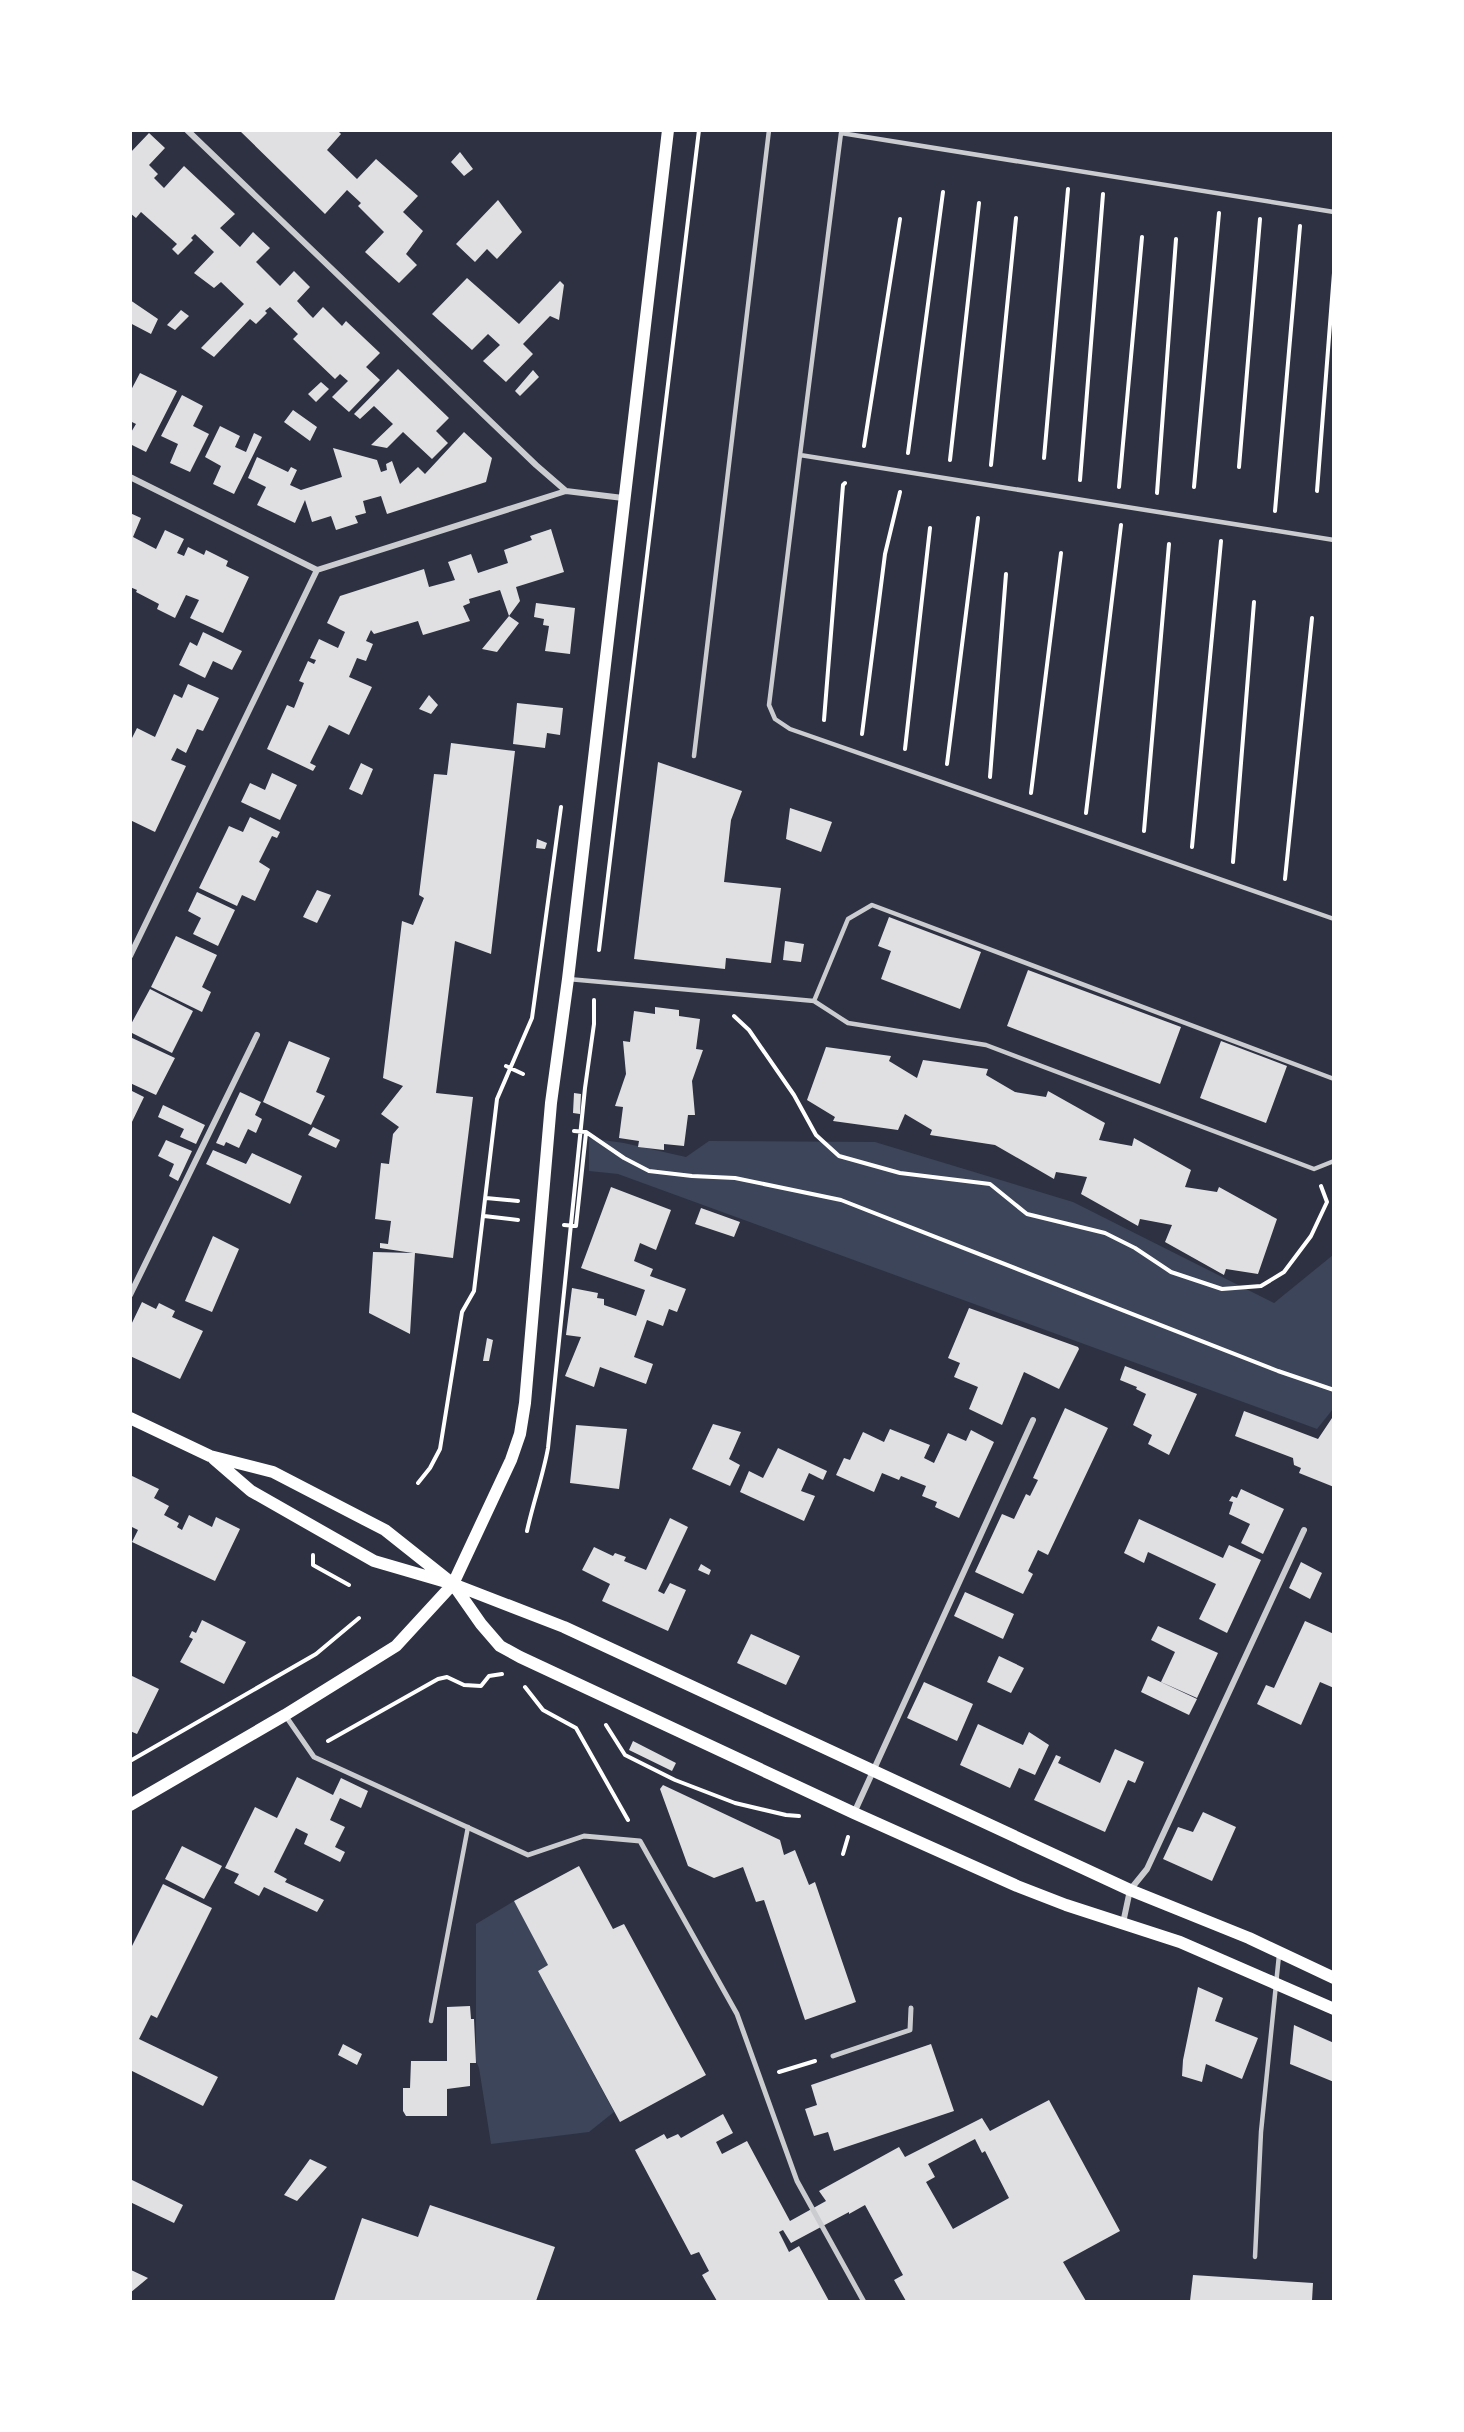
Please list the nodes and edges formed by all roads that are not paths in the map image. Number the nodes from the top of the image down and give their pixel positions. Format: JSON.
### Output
{"nodes":[{"id":1,"x":187,"y":130,"type":"edge"},
{"id":2,"x":668,"y":130,"type":"edge"},
{"id":3,"x":769,"y":130,"type":"edge"},
{"id":4,"x":843,"y":131,"type":"edge"},
{"id":5,"x":1334,"y":212,"type":"edge"},
{"id":6,"x":800,"y":455,"type":"junction"},
{"id":7,"x":130,"y":477,"type":"edge"},
{"id":8,"x":566,"y":491,"type":"junction"},
{"id":9,"x":623,"y":498,"type":"junction"},
{"id":10,"x":1334,"y":540,"type":"edge"},
{"id":11,"x":317,"y":570,"type":"junction"},
{"id":12,"x":694,"y":756,"type":"dead end"},
{"id":13,"x":1334,"y":919,"type":"edge"},
{"id":14,"x":130,"y":956,"type":"edge"},
{"id":15,"x":568,"y":979,"type":"junction"},
{"id":16,"x":814,"y":1001,"type":"junction"},
{"id":17,"x":257,"y":1035,"type":"dead end"},
{"id":18,"x":1334,"y":1079,"type":"edge"},
{"id":19,"x":1334,"y":1161,"type":"edge"},
{"id":20,"x":130,"y":1295,"type":"edge"},
{"id":21,"x":130,"y":1418,"type":"edge"},
{"id":22,"x":1033,"y":1420,"type":"dead end"},
{"id":23,"x":210,"y":1456,"type":"junction"},
{"id":24,"x":1304,"y":1530,"type":"dead end"},
{"id":25,"x":453,"y":1584,"type":"junction"},
{"id":26,"x":285,"y":1715,"type":"junction"},
{"id":27,"x":873,"y":1769,"type":"junction"},
{"id":28,"x":130,"y":1805,"type":"edge"},
{"id":29,"x":854,"y":1813,"type":"junction"},
{"id":30,"x":468,"y":1827,"type":"junction"},
{"id":31,"x":1130,"y":1890,"type":"junction"},
{"id":32,"x":1123,"y":1924,"type":"junction"},
{"id":33,"x":1279,"y":1952,"type":"junction"},
{"id":34,"x":1334,"y":1978,"type":"edge"},
{"id":35,"x":1277,"y":1984,"type":"junction"},
{"id":36,"x":911,"y":2008,"type":"dead end"},
{"id":37,"x":1334,"y":2009,"type":"edge"},
{"id":38,"x":431,"y":2021,"type":"dead end"},
{"id":39,"x":833,"y":2056,"type":"road end"},
{"id":40,"x":1255,"y":2257,"type":"dead end"},
{"id":41,"x":864,"y":2301,"type":"edge"}],
"edges":[{"from":1,"to":8,"type":"street"},
{"from":2,"to":9,"type":"main road"},
{"from":3,"to":12,"type":"lane"},
{"from":4,"to":5,"type":"lane"},
{"from":4,"to":6,"type":"lane"},
{"from":6,"to":10,"type":"lane"},
{"from":6,"to":13,"type":"lane"},
{"from":7,"to":11,"type":"street"},
{"from":8,"to":9,"type":"street"},
{"from":8,"to":11,"type":"street"},
{"from":9,"to":15,"type":"main road"},
{"from":11,"to":14,"type":"street"},
{"from":15,"to":16,"type":"lane"},
{"from":15,"to":25,"type":"main road"},
{"from":16,"to":18,"type":"lane"},
{"from":16,"to":19,"type":"lane"},
{"from":17,"to":20,"type":"street"},
{"from":21,"to":23,"type":"main road"},
{"from":22,"to":27,"type":"street"},
{"from":23,"to":25,"type":"main road"},
{"from":23,"to":25,"type":"main road"},
{"from":24,"to":31,"type":"street"},
{"from":25,"to":26,"type":"main road"},
{"from":25,"to":27,"type":"main road"},
{"from":25,"to":29,"type":"main road"},
{"from":26,"to":28,"type":"main road"},
{"from":26,"to":30,"type":"street"},
{"from":27,"to":29,"type":"street"},
{"from":27,"to":31,"type":"main road"},
{"from":29,"to":32,"type":"main road"},
{"from":30,"to":38,"type":"lane"},
{"from":30,"to":41,"type":"street"},
{"from":31,"to":32,"type":"street"},
{"from":31,"to":33,"type":"main road"},
{"from":32,"to":35,"type":"main road"},
{"from":33,"to":34,"type":"main road"},
{"from":33,"to":35,"type":"lane"},
{"from":35,"to":37,"type":"main road"},
{"from":35,"to":40,"type":"lane"},
{"from":36,"to":39,"type":"street"}]}
